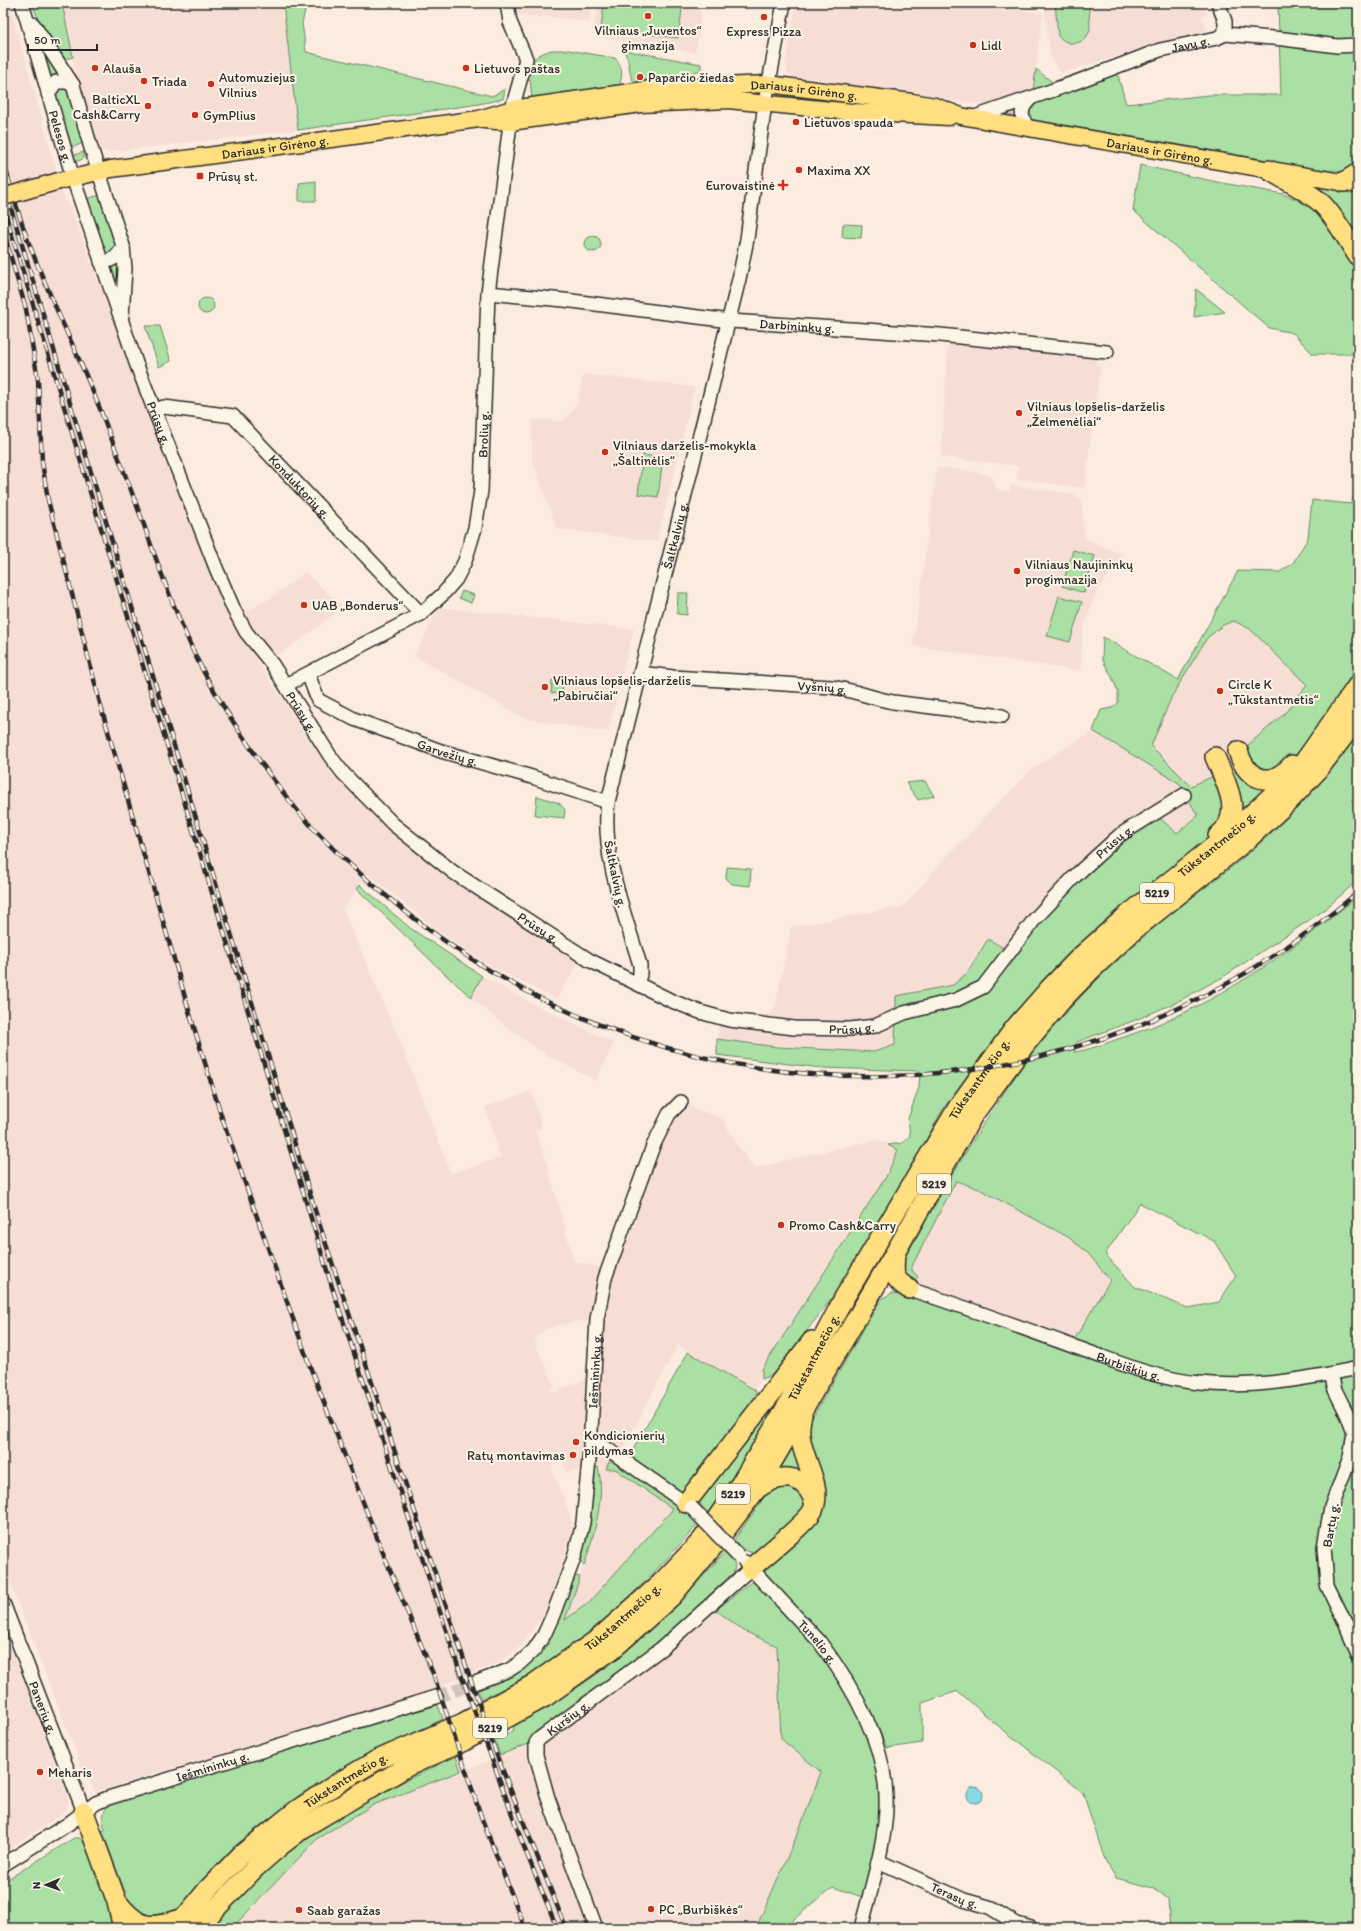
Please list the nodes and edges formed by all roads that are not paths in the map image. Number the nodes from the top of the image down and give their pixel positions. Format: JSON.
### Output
{"nodes":[{"id":1,"x":507,"y":3,"type":"edge"},
{"id":2,"x":784,"y":3,"type":"edge"},
{"id":3,"x":1218,"y":3,"type":"edge"},
{"id":4,"x":23,"y":4,"type":"edge"},
{"id":5,"x":1225,"y":34,"type":"junction"},
{"id":6,"x":1358,"y":46,"type":"edge"},
{"id":7,"x":768,"y":84,"type":"junction"},
{"id":8,"x":73,"y":85,"type":"junction"},
{"id":9,"x":48,"y":94,"type":"junction"},
{"id":10,"x":1030,"y":99,"type":"junction"},
{"id":11,"x":765,"y":103,"type":"junction"},
{"id":12,"x":511,"y":115,"type":"junction"},
{"id":13,"x":966,"y":117,"type":"junction"},
{"id":14,"x":1028,"y":128,"type":"junction"},
{"id":15,"x":1269,"y":170,"type":"junction"},
{"id":16,"x":98,"y":172,"type":"junction"},
{"id":17,"x":66,"y":180,"type":"junction"},
{"id":18,"x":1353,"y":180,"type":"edge"},
{"id":19,"x":3,"y":197,"type":"edge"},
{"id":20,"x":123,"y":246,"type":"junction"},
{"id":21,"x":1358,"y":256,"type":"edge"},
{"id":22,"x":101,"y":262,"type":"junction"},
{"id":23,"x":488,"y":293,"type":"junction"},
{"id":24,"x":730,"y":321,"type":"junction"},
{"id":25,"x":122,"y":322,"type":"junction"},
{"id":26,"x":1107,"y":352,"type":"dead end"},
{"id":27,"x":154,"y":410,"type":"junction"},
{"id":28,"x":421,"y":614,"type":"junction"},
{"id":29,"x":640,"y":672,"type":"junction"},
{"id":30,"x":308,"y":674,"type":"junction"},
{"id":31,"x":286,"y":685,"type":"junction"},
{"id":32,"x":1358,"y":685,"type":"edge"},
{"id":33,"x":318,"y":700,"type":"junction"},
{"id":34,"x":301,"y":711,"type":"junction"},
{"id":35,"x":1358,"y":714,"type":"edge"},
{"id":36,"x":1002,"y":716,"type":"dead end"},
{"id":37,"x":1328,"y":731,"type":"junction"},
{"id":38,"x":1238,"y":751,"type":"dead end"},
{"id":39,"x":1215,"y":757,"type":"dead end"},
{"id":40,"x":1184,"y":794,"type":"dead end"},
{"id":41,"x":608,"y":802,"type":"junction"},
{"id":42,"x":1194,"y":864,"type":"junction"},
{"id":43,"x":636,"y":983,"type":"junction"},
{"id":44,"x":681,"y":1102,"type":"dead end"},
{"id":45,"x":895,"y":1253,"type":"junction"},
{"id":46,"x":909,"y":1289,"type":"junction"},
{"id":47,"x":869,"y":1297,"type":"junction"},
{"id":48,"x":844,"y":1298,"type":"junction"},
{"id":49,"x":1358,"y":1368,"type":"edge"},
{"id":50,"x":1331,"y":1374,"type":"junction"},
{"id":51,"x":804,"y":1408,"type":"junction"},
{"id":52,"x":590,"y":1443,"type":"junction"},
{"id":53,"x":755,"y":1490,"type":"junction"},
{"id":54,"x":815,"y":1504,"type":"junction"},
{"id":55,"x":689,"y":1505,"type":"junction"},
{"id":56,"x":745,"y":1563,"type":"junction"},
{"id":57,"x":3,"y":1604,"type":"edge"},
{"id":58,"x":1358,"y":1653,"type":"edge"},
{"id":59,"x":475,"y":1683,"type":"tunnel mouth"},
{"id":60,"x":436,"y":1697,"type":"tunnel mouth"},
{"id":61,"x":84,"y":1812,"type":"junction"},
{"id":62,"x":878,"y":1861,"type":"junction"},
{"id":63,"x":3,"y":1865,"type":"edge"},
{"id":64,"x":117,"y":1902,"type":"junction"},
{"id":65,"x":186,"y":1925,"type":"edge"},
{"id":66,"x":123,"y":1928,"type":"edge"},
{"id":67,"x":596,"y":1928,"type":"edge"},
{"id":68,"x":861,"y":1928,"type":"edge"},
{"id":69,"x":1031,"y":1928,"type":"edge"}],
"edges":[{"from":1,"to":12,"type":"street","name":"Brolių g."},
{"from":2,"to":7,"type":"street","name":"Šaltkalvių g."},
{"from":3,"to":5,"type":"street"},
{"from":4,"to":8,"type":"street","name":"Pelesos g."},
{"from":4,"to":9,"type":"street","name":"Pelesos g."},
{"from":5,"to":6,"type":"street","name":"Javų g."},
{"from":5,"to":10,"type":"street","name":"Javų g."},
{"from":7,"to":11,"type":"street","name":"Šaltkalvių g."},
{"from":7,"to":12,"type":"main road","name":"Dariaus ir Girėno g."},
{"from":7,"to":13,"type":"main road","name":"Dariaus ir Girėno g."},
{"from":8,"to":9,"type":"street","name":"Pelesos g."},
{"from":8,"to":16,"type":"street","name":"Pelesos g."},
{"from":9,"to":17,"type":"street","name":"Pelesos g."},
{"from":10,"to":13,"type":"street","name":"Javų g."},
{"from":10,"to":14,"type":"street"},
{"from":11,"to":12,"type":"main road","name":"Dariaus ir Girėno g."},
{"from":11,"to":13,"type":"main road","name":"Dariaus ir Girėno g."},
{"from":11,"to":24,"type":"street","name":"Šaltkalvių g."},
{"from":12,"to":16,"type":"main road","name":"Dariaus ir Girėno g."},
{"from":12,"to":23,"type":"street","name":"Brolių g."},
{"from":13,"to":14,"type":"main road","name":"Dariaus ir Girėno g."},
{"from":14,"to":15,"type":"main road","name":"Dariaus ir Girėno g."},
{"from":15,"to":18,"type":"main road","name":"Dariaus ir Girėno g."},
{"from":15,"to":21,"type":"highway"},
{"from":16,"to":17,"type":"main road","name":"Dariaus ir Girėno g."},
{"from":16,"to":20,"type":"street","name":"Prūsų g."},
{"from":17,"to":19,"type":"main road","name":"Dariaus ir Girėno g.","bridge":true},
{"from":17,"to":22,"type":"street","name":"Prūsų g."},
{"from":20,"to":22,"type":"street"},
{"from":20,"to":25,"type":"street","name":"Prūsų g."},
{"from":22,"to":25,"type":"street","name":"Prūsų g."},
{"from":23,"to":24,"type":"street","name":"Darbininkų g."},
{"from":23,"to":28,"type":"street","name":"Brolių g."},
{"from":24,"to":26,"type":"street","name":"Darbininkų g."},
{"from":24,"to":29,"type":"street","name":"Šaltkalvių g."},
{"from":25,"to":27,"type":"street","name":"Prūsų g."},
{"from":27,"to":28,"type":"street","name":"Konduktorių g."},
{"from":27,"to":31,"type":"street","name":"Prūsų g."},
{"from":28,"to":30,"type":"street","name":"Brolių g."},
{"from":29,"to":36,"type":"street","name":"Vyšnių g."},
{"from":29,"to":41,"type":"street","name":"Šaltkalvių g."},
{"from":30,"to":31,"type":"street","name":"Brolių g."},
{"from":30,"to":33,"type":"street"},
{"from":31,"to":34,"type":"street","name":"Prūsų g."},
{"from":32,"to":37,"type":"highway","name":"Tūkstantmečio g.","number":"5219"},
{"from":33,"to":34,"type":"street"},
{"from":33,"to":41,"type":"street","name":"Garvežių g."},
{"from":34,"to":43,"type":"street","name":"Prūsų g."},
{"from":35,"to":45,"type":"highway","name":"Tūkstantmečio g.","number":"5219"},
{"from":37,"to":38,"type":"highway"},
{"from":37,"to":42,"type":"highway","name":"Tūkstantmečio g.","number":"5219"},
{"from":39,"to":42,"type":"highway"},
{"from":40,"to":43,"type":"street","name":"Prūsų g."},
{"from":41,"to":43,"type":"street","name":"Šaltkalvių g."},
{"from":42,"to":48,"type":"highway","name":"Tūkstantmečio g.","number":"5219"},
{"from":44,"to":52,"type":"street","name":"Iešmininkų g."},
{"from":45,"to":46,"type":"highway"},
{"from":45,"to":47,"type":"highway","name":"Tūkstantmečio g.","number":"5219"},
{"from":46,"to":47,"type":"highway"},
{"from":46,"to":50,"type":"street","name":"Burbiškių g."},
{"from":47,"to":51,"type":"highway","name":"Tūkstantmečio g.","number":"5219"},
{"from":48,"to":55,"type":"highway"},
{"from":48,"to":65,"type":"highway","name":"Tūkstantmečio g.","number":"5219"},
{"from":49,"to":50,"type":"street","name":"Burbiškių g."},
{"from":50,"to":58,"type":"street","name":"Bartų g."},
{"from":51,"to":53,"type":"highway","name":"Tūkstantmečio g.","number":"5219"},
{"from":51,"to":54,"type":"highway"},
{"from":52,"to":55,"type":"street","name":"Tunelio g."},
{"from":52,"to":59,"type":"street","name":"Iešmininkų g."},
{"from":53,"to":54,"type":"highway"},
{"from":53,"to":65,"type":"highway","name":"Tūkstantmečio g.","number":"5219"},
{"from":54,"to":56,"type":"highway"},
{"from":55,"to":56,"type":"street","name":"Tunelio g.","bridge":true},
{"from":56,"to":62,"type":"street","name":"Tunelio g."},
{"from":56,"to":67,"type":"street","name":"Kuršių g."},
{"from":57,"to":61,"type":"street","name":"Panerių g."},
{"from":60,"to":61,"type":"street","name":"Iešmininkų g."},
{"from":61,"to":63,"type":"street","name":"Iešmininkų g."},
{"from":61,"to":64,"type":"highway"},
{"from":62,"to":68,"type":"street","name":"Tunelio g."},
{"from":62,"to":69,"type":"street","name":"Terasų g."},
{"from":64,"to":65,"type":"highway"},
{"from":64,"to":66,"type":"highway"}]}
